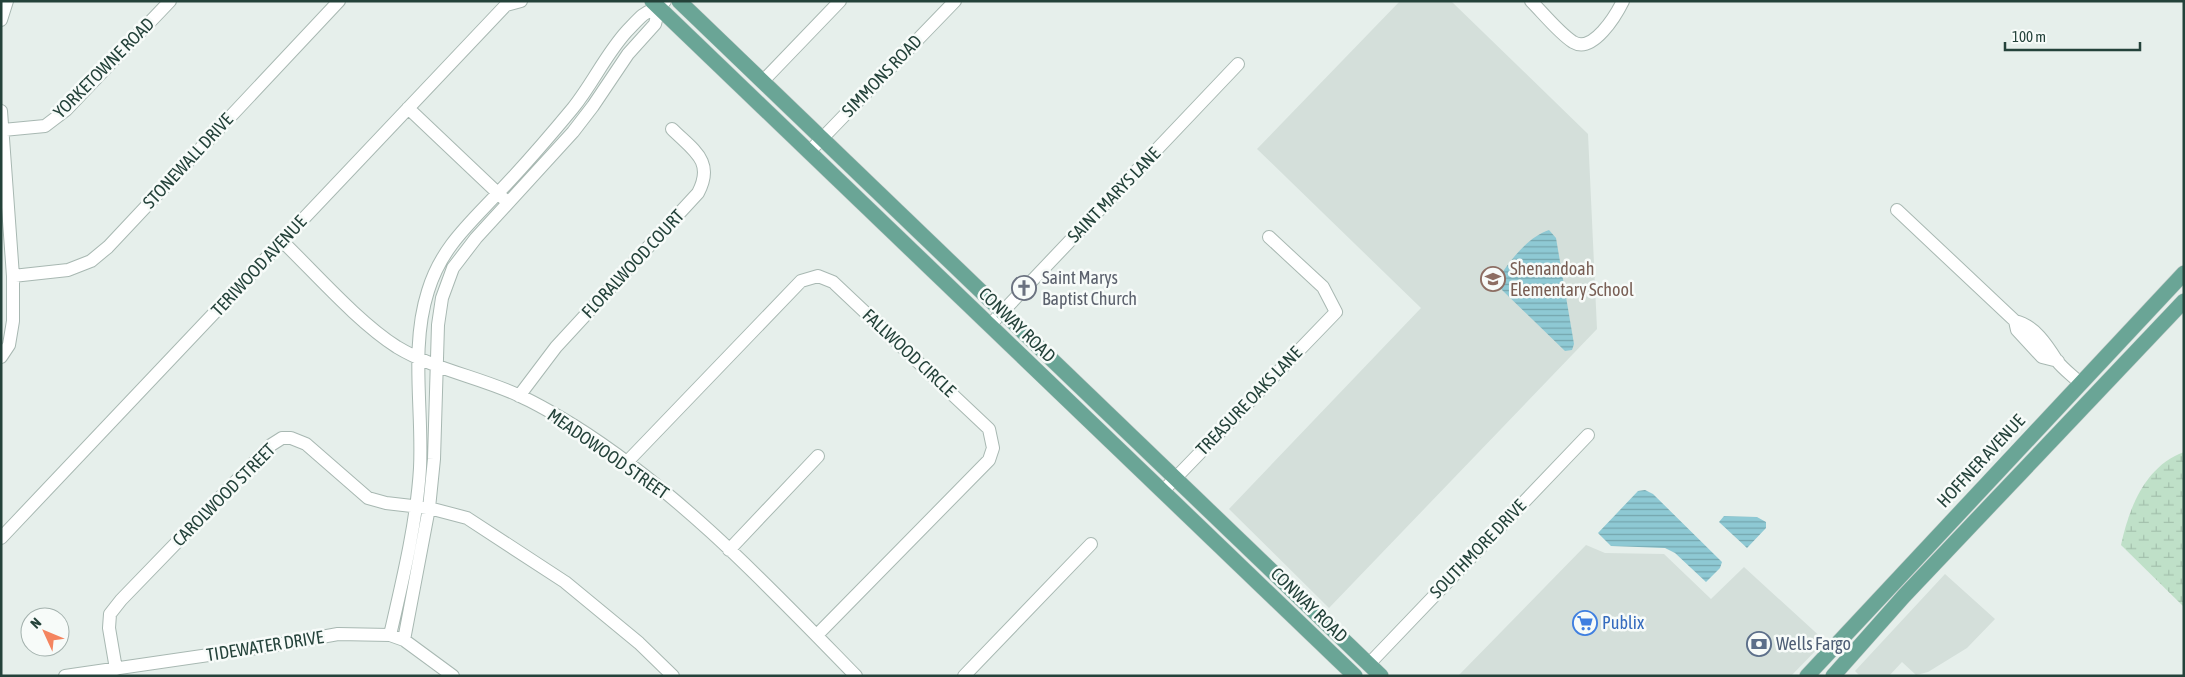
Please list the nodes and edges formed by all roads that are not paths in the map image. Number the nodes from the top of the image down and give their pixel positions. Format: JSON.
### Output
{"nodes":[{"id":1,"x":7,"y":1,"type":"edge"},
{"id":2,"x":170,"y":1,"type":"edge"},
{"id":3,"x":339,"y":1,"type":"edge"},
{"id":4,"x":521,"y":1,"type":"edge"},
{"id":5,"x":679,"y":1,"type":"edge"},
{"id":6,"x":840,"y":1,"type":"edge"},
{"id":7,"x":955,"y":1,"type":"edge"},
{"id":8,"x":1531,"y":1,"type":"edge"},
{"id":9,"x":1623,"y":1,"type":"edge"},
{"id":10,"x":659,"y":3,"type":"edge"},
{"id":11,"x":1,"y":20,"type":"edge"},
{"id":12,"x":1238,"y":64,"type":"dead end"},
{"id":13,"x":763,"y":81,"type":"junction"},
{"id":14,"x":408,"y":108,"type":"junction"},
{"id":15,"x":1,"y":111,"type":"edge"},
{"id":16,"x":672,"y":129,"type":"dead end"},
{"id":17,"x":3,"y":130,"type":"junction"},
{"id":18,"x":822,"y":138,"type":"junction"},
{"id":19,"x":809,"y":152,"type":"junction"},
{"id":20,"x":498,"y":193,"type":"junction"},
{"id":21,"x":509,"y":204,"type":"junction"},
{"id":22,"x":1897,"y":210,"type":"dead end"},
{"id":23,"x":1270,"y":237,"type":"dead end"},
{"id":24,"x":283,"y":242,"type":"junction"},
{"id":25,"x":2184,"y":274,"type":"edge"},
{"id":26,"x":13,"y":276,"type":"junction"},
{"id":27,"x":2184,"y":301,"type":"edge"},
{"id":28,"x":1003,"y":312,"type":"junction"},
{"id":29,"x":990,"y":325,"type":"junction"},
{"id":30,"x":2142,"y":345,"type":"junction"},
{"id":31,"x":1,"y":357,"type":"edge"},
{"id":32,"x":419,"y":359,"type":"junction"},
{"id":33,"x":436,"y":365,"type":"junction"},
{"id":34,"x":2080,"y":383,"type":"junction"},
{"id":35,"x":520,"y":396,"type":"junction"},
{"id":36,"x":1588,"y":435,"type":"dead end"},
{"id":37,"x":818,"y":456,"type":"dead end"},
{"id":38,"x":627,"y":462,"type":"junction"},
{"id":39,"x":1175,"y":478,"type":"junction"},
{"id":40,"x":1162,"y":491,"type":"junction"},
{"id":41,"x":1966,"y":504,"type":"junction"},
{"id":42,"x":422,"y":507,"type":"junction"},
{"id":43,"x":1,"y":538,"type":"edge"},
{"id":44,"x":1091,"y":544,"type":"dead end"},
{"id":45,"x":729,"y":550,"type":"junction"},
{"id":46,"x":1890,"y":587,"type":"junction"},
{"id":47,"x":1296,"y":594,"type":"junction"},
{"id":48,"x":1904,"y":596,"type":"junction"},
{"id":49,"x":1281,"y":605,"type":"junction"},
{"id":50,"x":1296,"y":619,"type":"junction"},
{"id":51,"x":390,"y":635,"type":"junction"},
{"id":52,"x":817,"y":635,"type":"junction"},
{"id":53,"x":1868,"y":637,"type":"junction"},
{"id":54,"x":404,"y":640,"type":"junction"},
{"id":55,"x":1369,"y":664,"type":"junction"},
{"id":56,"x":116,"y":669,"type":"junction"},
{"id":57,"x":1355,"y":675,"type":"edge"},
{"id":58,"x":65,"y":676,"type":"edge"},
{"id":59,"x":453,"y":676,"type":"edge"},
{"id":60,"x":673,"y":676,"type":"edge"},
{"id":61,"x":856,"y":676,"type":"edge"},
{"id":62,"x":964,"y":676,"type":"edge"},
{"id":63,"x":1382,"y":676,"type":"edge"},
{"id":64,"x":1807,"y":676,"type":"edge"},
{"id":65,"x":1833,"y":676,"type":"edge"}],
"edges":[{"from":1,"to":11,"type":"street"},
{"from":2,"to":17,"type":"street","name":"YORKETOWNE ROAD"},
{"from":3,"to":26,"type":"street","name":"STONEWALL DRIVE"},
{"from":4,"to":14,"type":"street","name":"TERIWOOD AVENUE"},
{"from":5,"to":13,"type":"main road","name":"CONWAY ROAD"},
{"from":6,"to":13,"type":"street"},
{"from":7,"to":18,"type":"street","name":"SIMMONS ROAD"},
{"from":8,"to":9,"type":"street"},
{"from":10,"to":19,"type":"main road","name":"CONWAY ROAD"},
{"from":10,"to":20,"type":"street"},
{"from":10,"to":21,"type":"street"},
{"from":12,"to":28,"type":"street","name":"SAINT MARYS LANE"},
{"from":13,"to":18,"type":"main road","name":"CONWAY ROAD"},
{"from":14,"to":20,"type":"street"},
{"from":14,"to":24,"type":"street","name":"TERIWOOD AVENUE"},
{"from":15,"to":17,"type":"street"},
{"from":16,"to":35,"type":"street","name":"FLORALWOOD COURT"},
{"from":17,"to":26,"type":"street"},
{"from":18,"to":19,"type":"street","name":"SIMMONS ROAD"},
{"from":18,"to":28,"type":"main road","name":"CONWAY ROAD"},
{"from":19,"to":29,"type":"main road","name":"CONWAY ROAD"},
{"from":20,"to":21,"type":"street"},
{"from":20,"to":32,"type":"street"},
{"from":21,"to":33,"type":"street"},
{"from":22,"to":34,"type":"street"},
{"from":23,"to":39,"type":"street","name":"TREASURE OAKS LANE"},
{"from":24,"to":32,"type":"street","name":"MEADOWOOD STREET"},
{"from":24,"to":43,"type":"street","name":"TERIWOOD AVENUE"},
{"from":25,"to":30,"type":"main road"},
{"from":25,"to":34,"type":"main road","name":"HOFFNER AVENUE"},
{"from":26,"to":31,"type":"street"},
{"from":27,"to":30,"type":"main road"},
{"from":28,"to":29,"type":"street","name":"SAINT MARYS LANE"},
{"from":28,"to":39,"type":"main road","name":"CONWAY ROAD"},
{"from":29,"to":40,"type":"main road","name":"CONWAY ROAD"},
{"from":30,"to":48,"type":"main road"},
{"from":32,"to":33,"type":"street","name":"MEADOWOOD STREET"},
{"from":32,"to":42,"type":"street"},
{"from":33,"to":35,"type":"street","name":"MEADOWOOD STREET"},
{"from":33,"to":42,"type":"street"},
{"from":34,"to":41,"type":"main road","name":"HOFFNER AVENUE"},
{"from":35,"to":38,"type":"street","name":"MEADOWOOD STREET"},
{"from":36,"to":55,"type":"street","name":"SOUTHMORE DRIVE"},
{"from":37,"to":45,"type":"street"},
{"from":38,"to":45,"type":"street","name":"MEADOWOOD STREET"},
{"from":38,"to":52,"type":"street","name":"FALLWOOD CIRCLE"},
{"from":39,"to":40,"type":"street","name":"TREASURE OAKS LANE"},
{"from":39,"to":47,"type":"main road","name":"CONWAY ROAD"},
{"from":40,"to":49,"type":"main road","name":"CONWAY ROAD"},
{"from":41,"to":46,"type":"main road","name":"HOFFNER AVENUE"},
{"from":41,"to":48,"type":"main road"},
{"from":42,"to":51,"type":"street"},
{"from":42,"to":54,"type":"street"},
{"from":42,"to":56,"type":"street","name":"CAROLWOOD STREET"},
{"from":42,"to":60,"type":"street","name":"CAROLWOOD STREET"},
{"from":44,"to":62,"type":"street"},
{"from":45,"to":52,"type":"street","name":"MEADOWOOD STREET"},
{"from":46,"to":53,"type":"main road"},
{"from":46,"to":64,"type":"main road","name":"HOFFNER AVENUE"},
{"from":47,"to":49,"type":"street"},
{"from":47,"to":50,"type":"street"},
{"from":47,"to":55,"type":"main road","name":"CONWAY ROAD"},
{"from":48,"to":53,"type":"main road"},
{"from":49,"to":50,"type":"main road","name":"CONWAY ROAD"},
{"from":50,"to":57,"type":"main road","name":"CONWAY ROAD"},
{"from":51,"to":54,"type":"street","name":"TIDEWATER DRIVE"},
{"from":51,"to":56,"type":"street","name":"TIDEWATER DRIVE"},
{"from":52,"to":61,"type":"street","name":"MEADOWOOD STREET"},
{"from":53,"to":65,"type":"main road"},
{"from":54,"to":59,"type":"street","name":"TIDEWATER DRIVE"},
{"from":55,"to":63,"type":"main road","name":"CONWAY ROAD"},
{"from":56,"to":58,"type":"street","name":"TIDEWATER DRIVE"}]}
